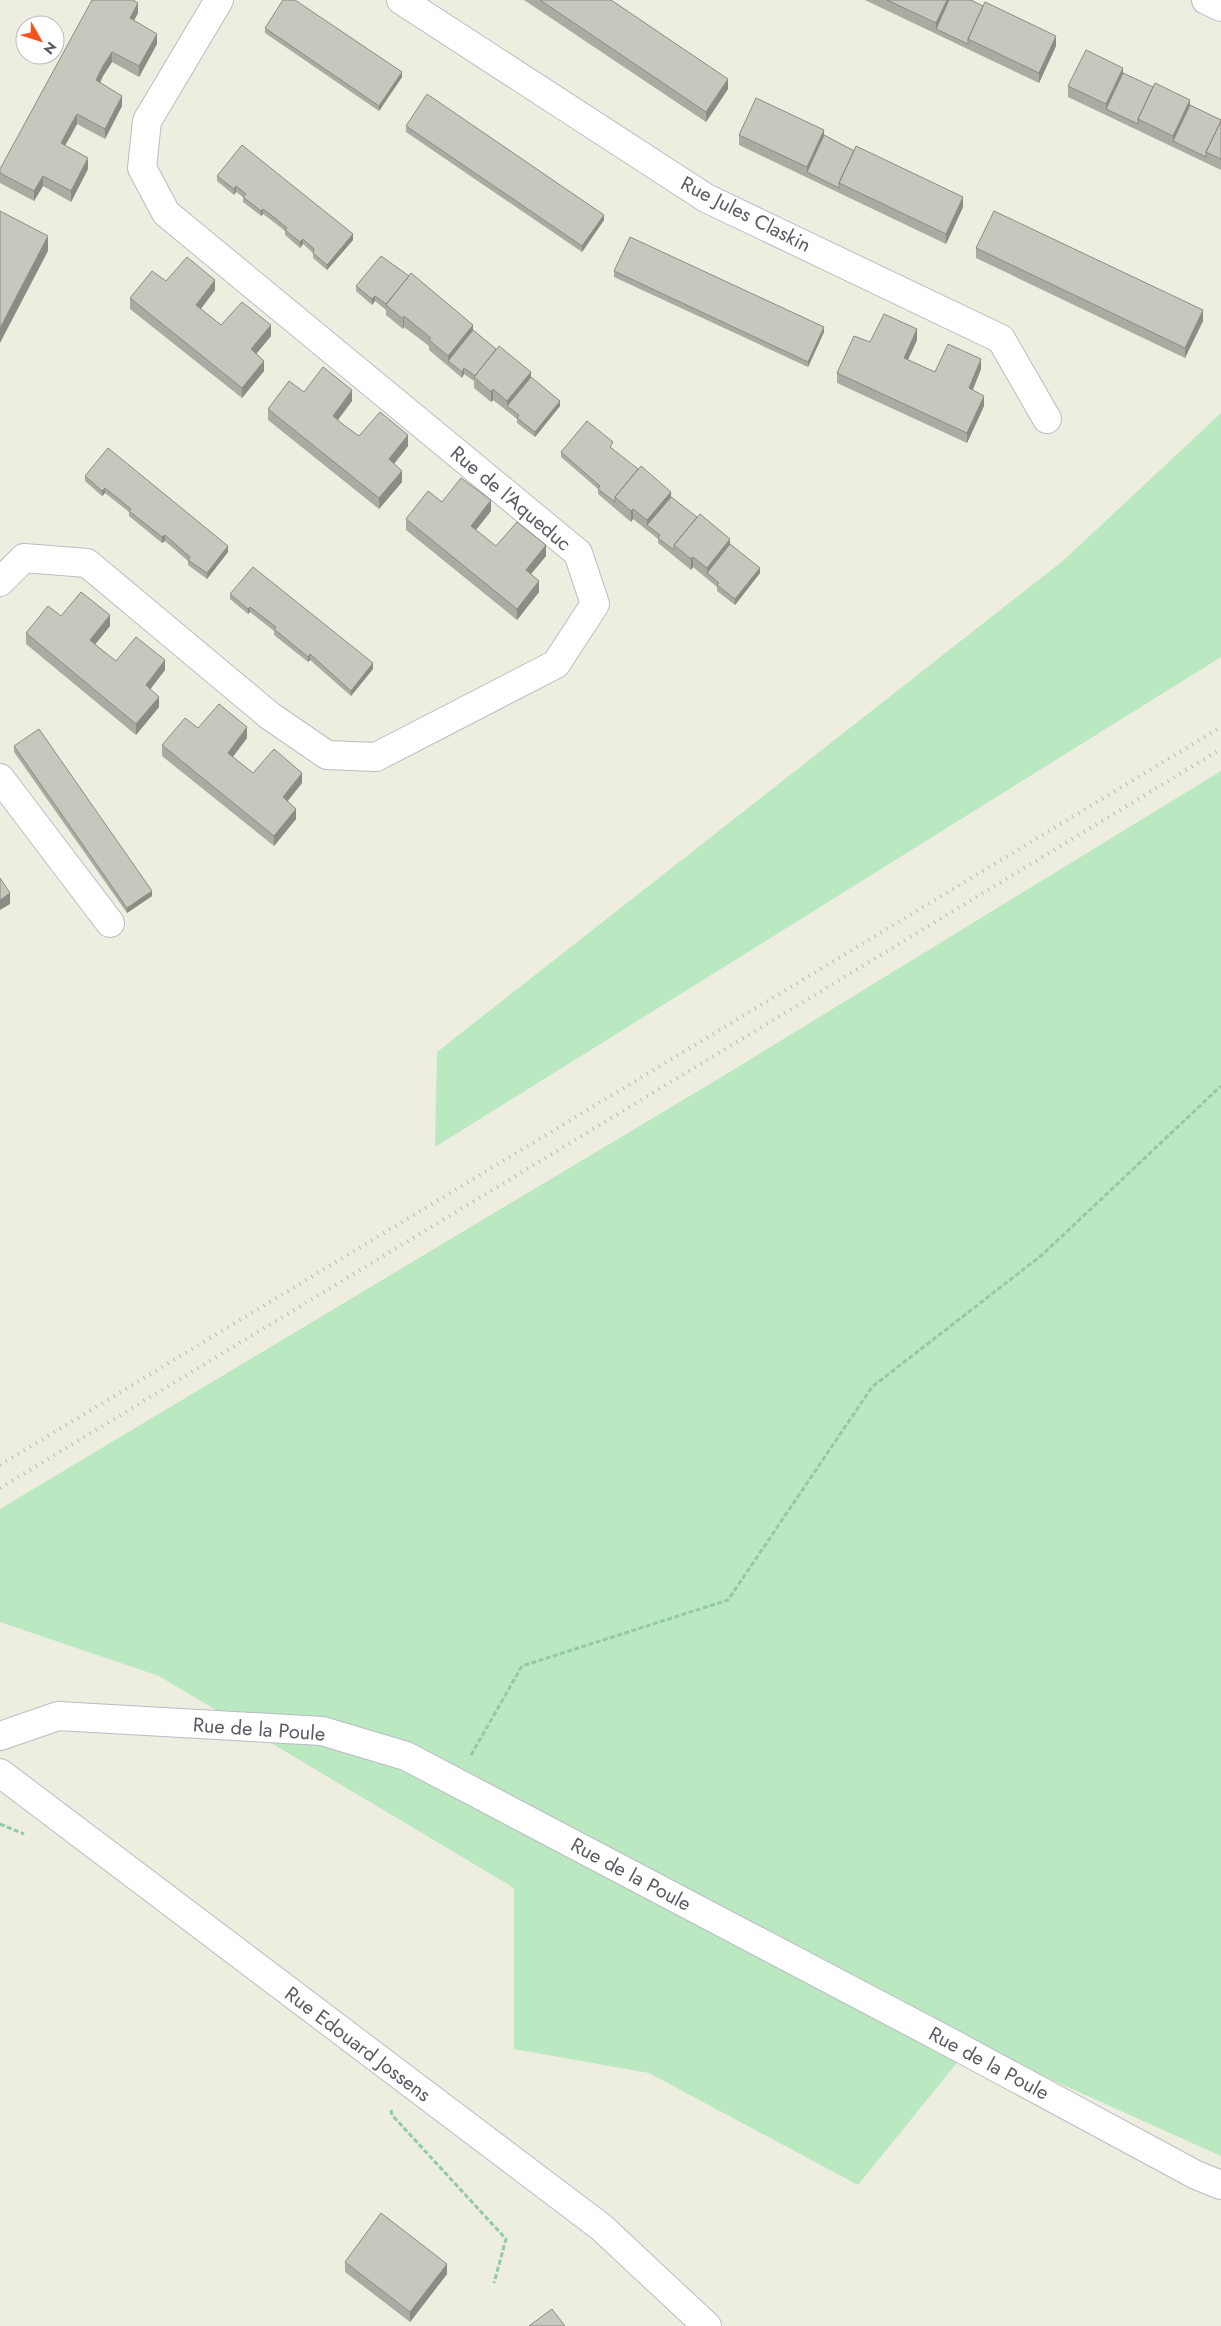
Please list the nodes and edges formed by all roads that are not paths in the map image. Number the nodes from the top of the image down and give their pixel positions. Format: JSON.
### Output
{"nodes":[{"id":1,"x":219,"y":0,"type":"edge"},
{"id":2,"x":401,"y":0,"type":"edge"},
{"id":3,"x":1206,"y":0,"type":"edge"},
{"id":4,"x":1221,"y":7,"type":"edge"},
{"id":5,"x":1047,"y":419,"type":"dead end"},
{"id":6,"x":0,"y":582,"type":"edge"},
{"id":7,"x":0,"y":778,"type":"edge"},
{"id":8,"x":110,"y":924,"type":"dead end"},
{"id":9,"x":0,"y":1736,"type":"edge"},
{"id":10,"x":0,"y":1773,"type":"edge"},
{"id":11,"x":1221,"y":2185,"type":"edge"},
{"id":12,"x":707,"y":2326,"type":"edge"}],
"edges":[{"from":1,"to":6,"type":"street","name":"Rue de l'Aqueduc"},
{"from":2,"to":5,"type":"street","name":"Rue Jules Claskin"},
{"from":3,"to":4,"type":"street"},
{"from":7,"to":8,"type":"street"},
{"from":9,"to":11,"type":"street","name":"Rue de la Poule"},
{"from":10,"to":12,"type":"street","name":"Rue Edouard Jossens"}]}
